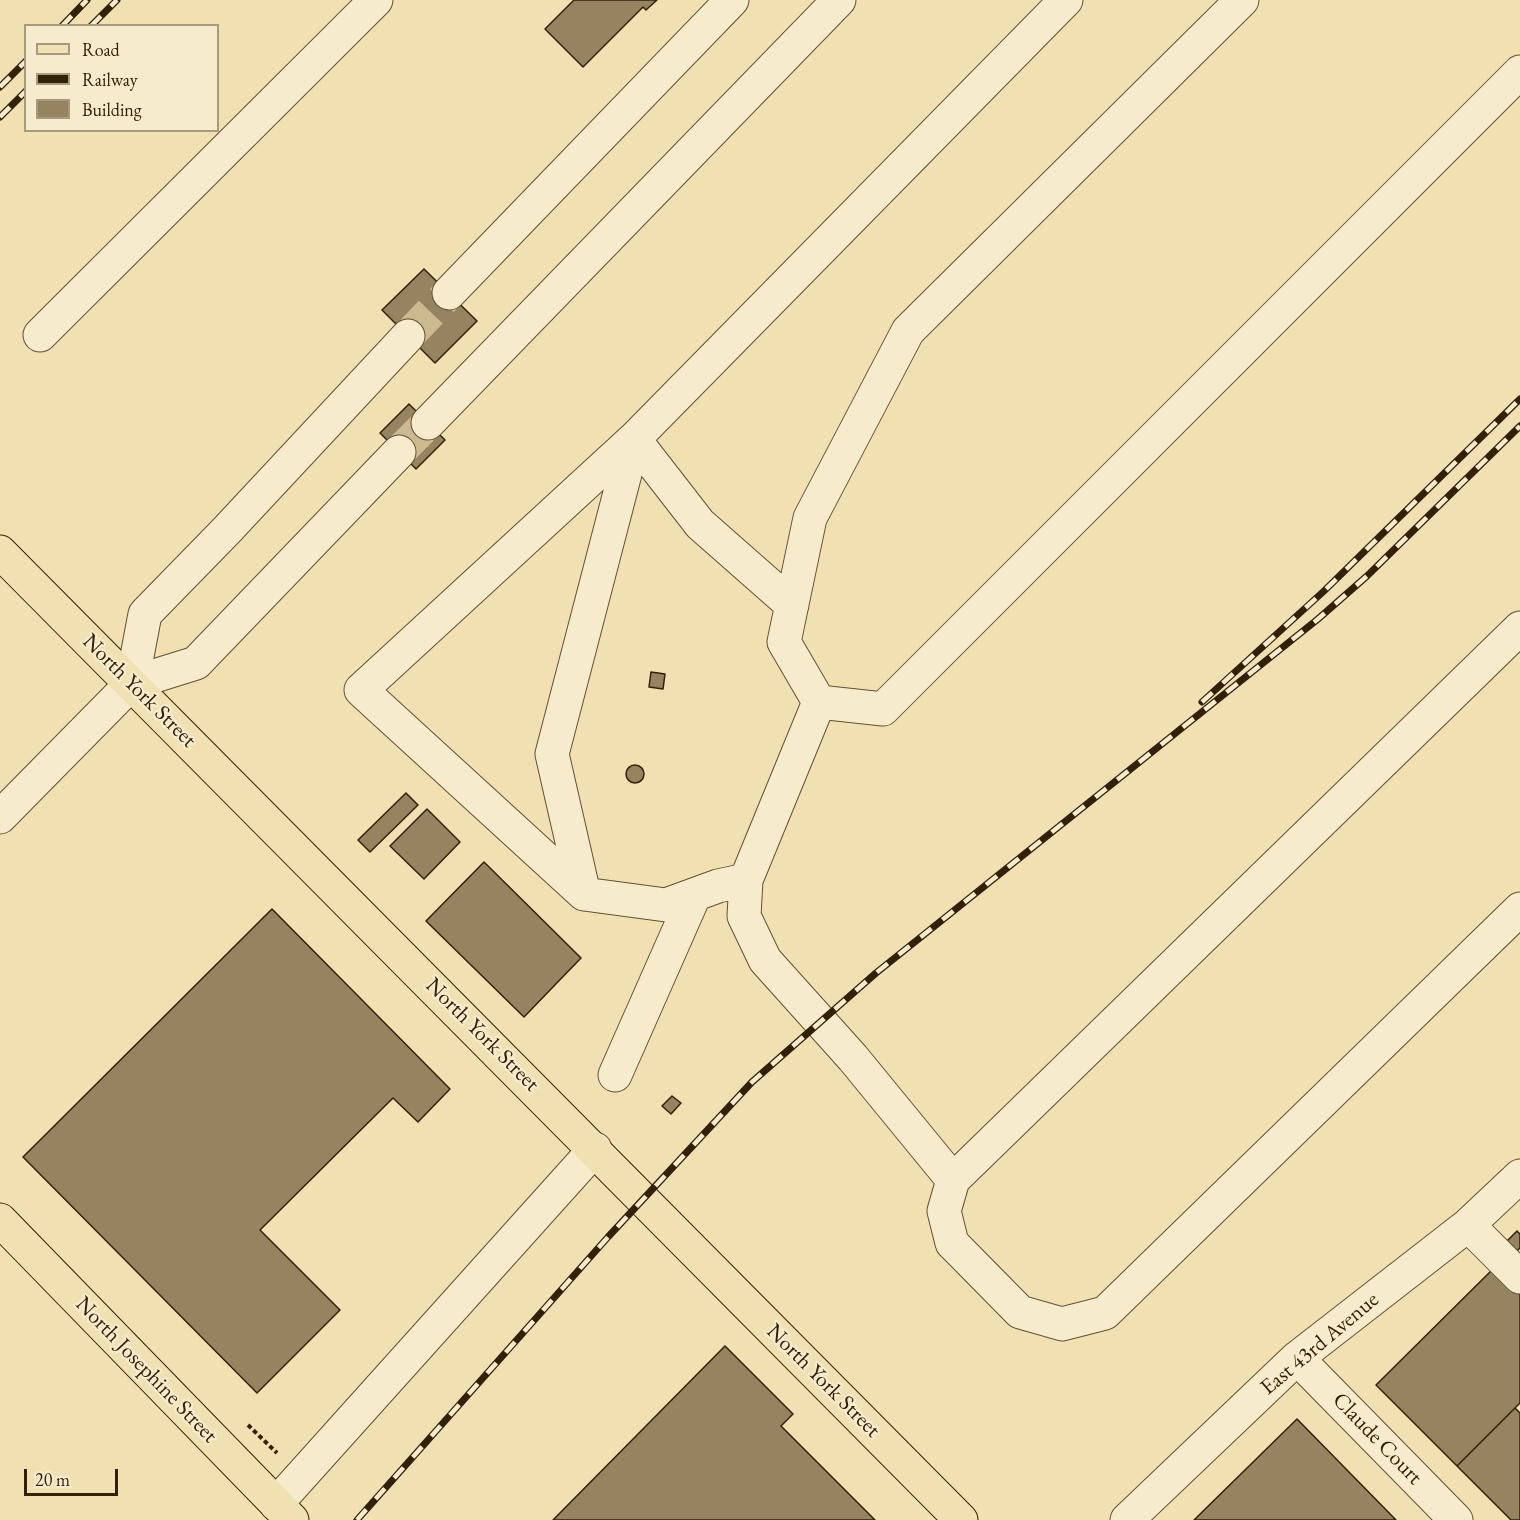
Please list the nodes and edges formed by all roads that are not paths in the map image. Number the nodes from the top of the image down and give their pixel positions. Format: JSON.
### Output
{"nodes":[{"id":1,"x":376,"y":0,"type":"edge"},
{"id":2,"x":732,"y":0,"type":"edge"},
{"id":3,"x":839,"y":0,"type":"edge"},
{"id":4,"x":1066,"y":0,"type":"edge"},
{"id":5,"x":1242,"y":0,"type":"edge"},
{"id":6,"x":1520,"y":72,"type":"edge"},
{"id":7,"x":449,"y":293,"type":"tunnel mouth"},
{"id":8,"x":40,"y":335,"type":"dead end"},
{"id":9,"x":408,"y":336,"type":"tunnel mouth"},
{"id":10,"x":428,"y":423,"type":"tunnel mouth"},
{"id":11,"x":634,"y":439,"type":"junction"},
{"id":12,"x":399,"y":452,"type":"tunnel mouth"},
{"id":13,"x":0,"y":552,"type":"edge"},
{"id":14,"x":792,"y":605,"type":"junction"},
{"id":15,"x":1520,"y":628,"type":"edge"},
{"id":16,"x":132,"y":683,"type":"junction"},
{"id":17,"x":819,"y":702,"type":"junction"},
{"id":18,"x":0,"y":817,"type":"edge"},
{"id":19,"x":746,"y":880,"type":"junction"},
{"id":20,"x":584,"y":894,"type":"junction"},
{"id":21,"x":694,"y":896,"type":"junction"},
{"id":22,"x":1520,"y":909,"type":"edge"},
{"id":23,"x":615,"y":1075,"type":"dead end"},
{"id":24,"x":594,"y":1149,"type":"junction"},
{"id":25,"x":1520,"y":1176,"type":"edge"},
{"id":26,"x":953,"y":1180,"type":"junction"},
{"id":27,"x":0,"y":1220,"type":"edge"},
{"id":28,"x":1468,"y":1225,"type":"junction"},
{"id":29,"x":1520,"y":1277,"type":"edge"},
{"id":30,"x":1297,"y":1358,"type":"junction"},
{"id":31,"x":284,"y":1512,"type":"edge"},
{"id":32,"x":961,"y":1520,"type":"edge"},
{"id":33,"x":1127,"y":1520,"type":"edge"},
{"id":34,"x":1456,"y":1520,"type":"edge"}],
"edges":[{"from":1,"to":8,"type":"street"},
{"from":2,"to":7,"type":"street"},
{"from":3,"to":10,"type":"street"},
{"from":4,"to":11,"type":"street"},
{"from":5,"to":14,"type":"street"},
{"from":6,"to":17,"type":"street"},
{"from":9,"to":16,"type":"street"},
{"from":11,"to":14,"type":"street"},
{"from":11,"to":20,"type":"street"},
{"from":11,"to":20,"type":"street"},
{"from":12,"to":16,"type":"street"},
{"from":13,"to":16,"type":"main road","name":"North York Street"},
{"from":14,"to":17,"type":"street"},
{"from":15,"to":26,"type":"street"},
{"from":16,"to":18,"type":"street"},
{"from":16,"to":24,"type":"main road","name":"North York Street"},
{"from":17,"to":19,"type":"street"},
{"from":19,"to":21,"type":"street"},
{"from":19,"to":26,"type":"street"},
{"from":20,"to":21,"type":"street"},
{"from":21,"to":23,"type":"street"},
{"from":22,"to":26,"type":"street"},
{"from":24,"to":31,"type":"street"},
{"from":24,"to":32,"type":"main road","name":"North York Street"},
{"from":25,"to":28,"type":"street","name":"East 43rd Avenue"},
{"from":27,"to":31,"type":"main road","name":"North Josephine Street"},
{"from":28,"to":29,"type":"street"},
{"from":28,"to":30,"type":"street","name":"East 43rd Avenue"},
{"from":30,"to":33,"type":"street","name":"East 43rd Avenue"},
{"from":30,"to":34,"type":"street","name":"Claude Court"}]}
